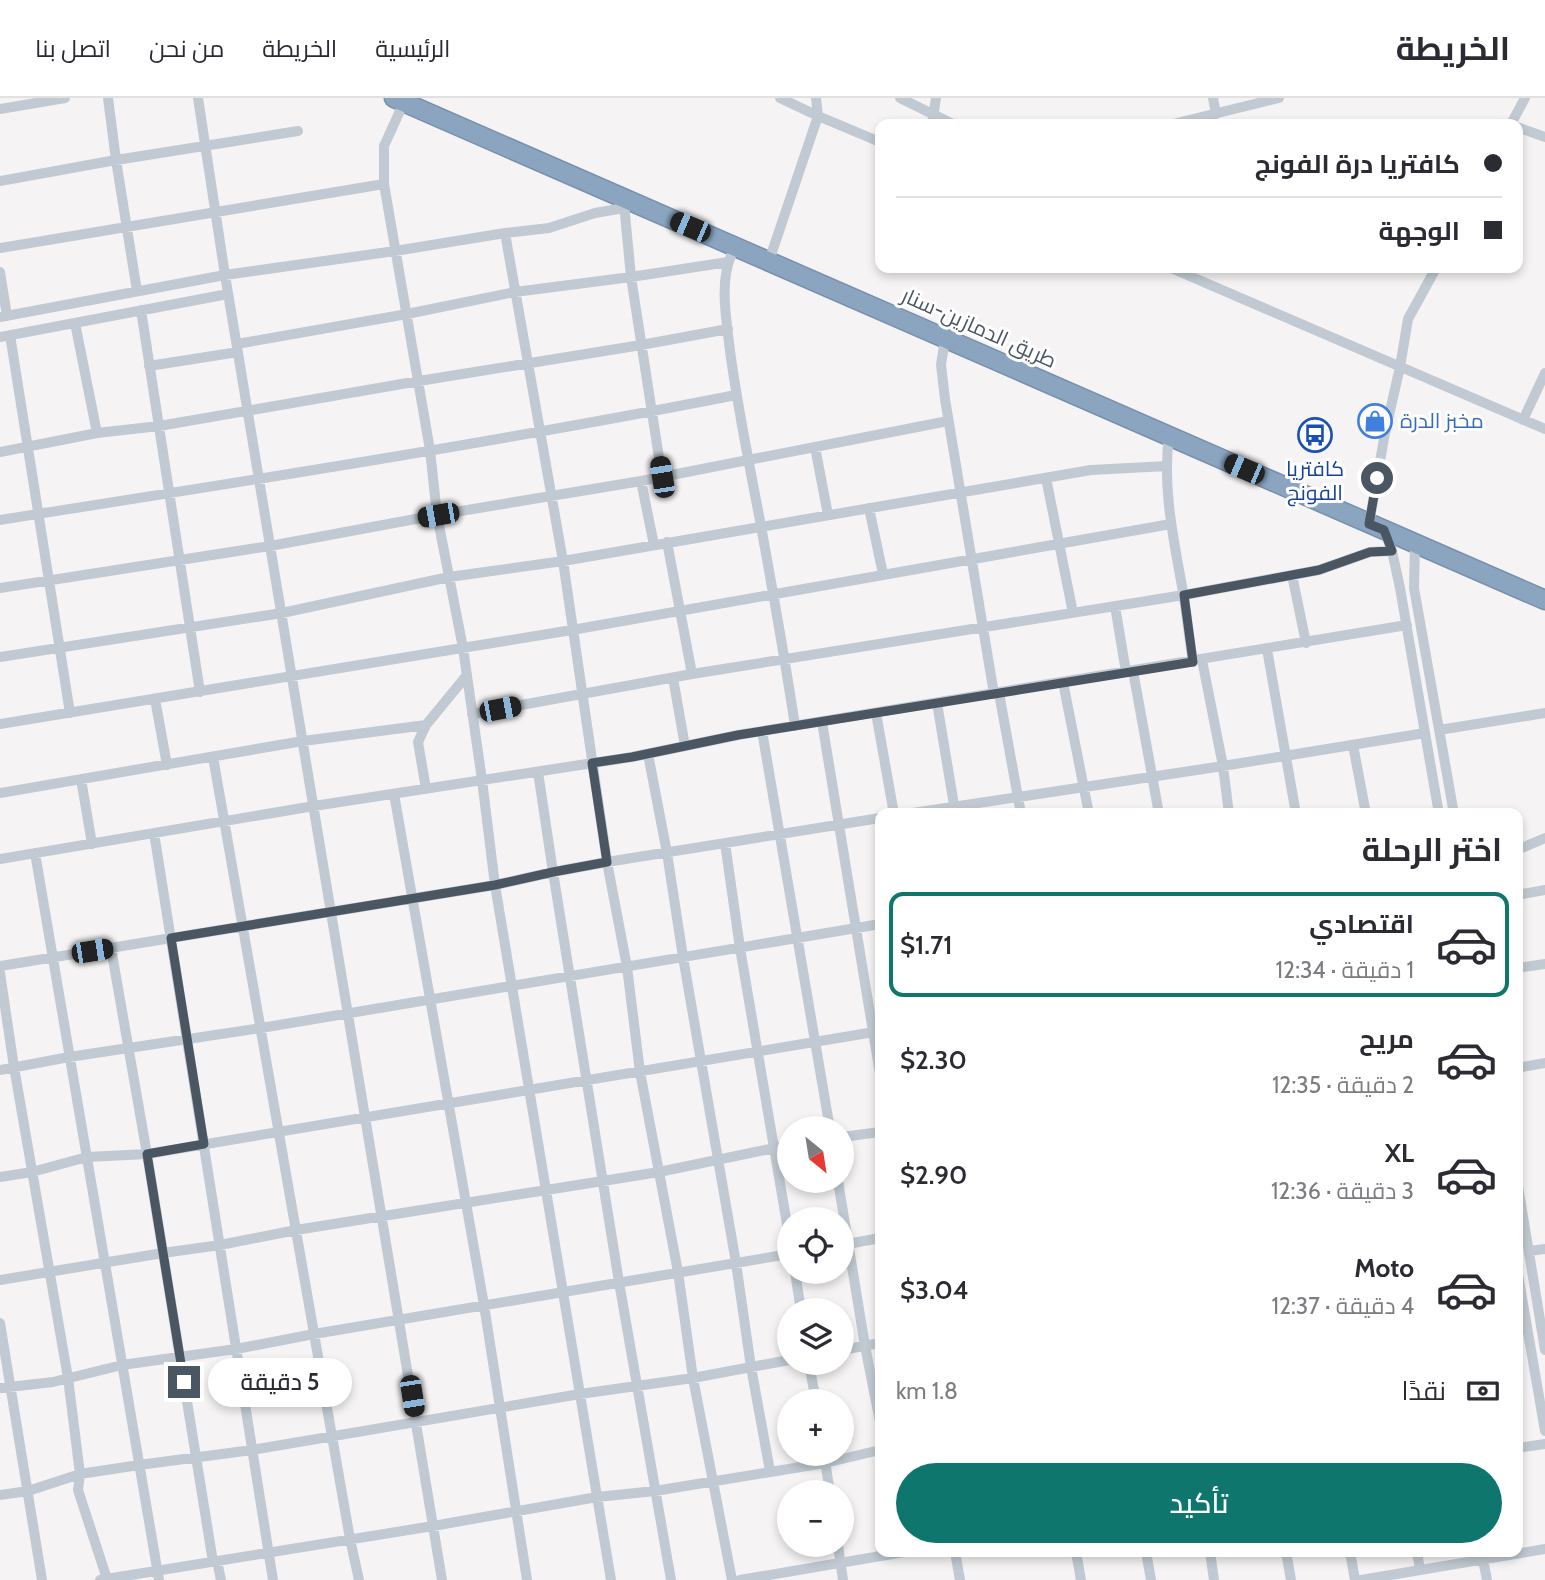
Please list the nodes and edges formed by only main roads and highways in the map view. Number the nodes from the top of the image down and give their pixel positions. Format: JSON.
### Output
{"nodes":[{"id":1,"x":399,"y":100,"type":"edge"},
{"id":2,"x":1545,"y":600,"type":"edge"}],
"edges":[{"from":1,"to":2,"type":"highway","name":"طريق الدمازين-سنار"}]}
